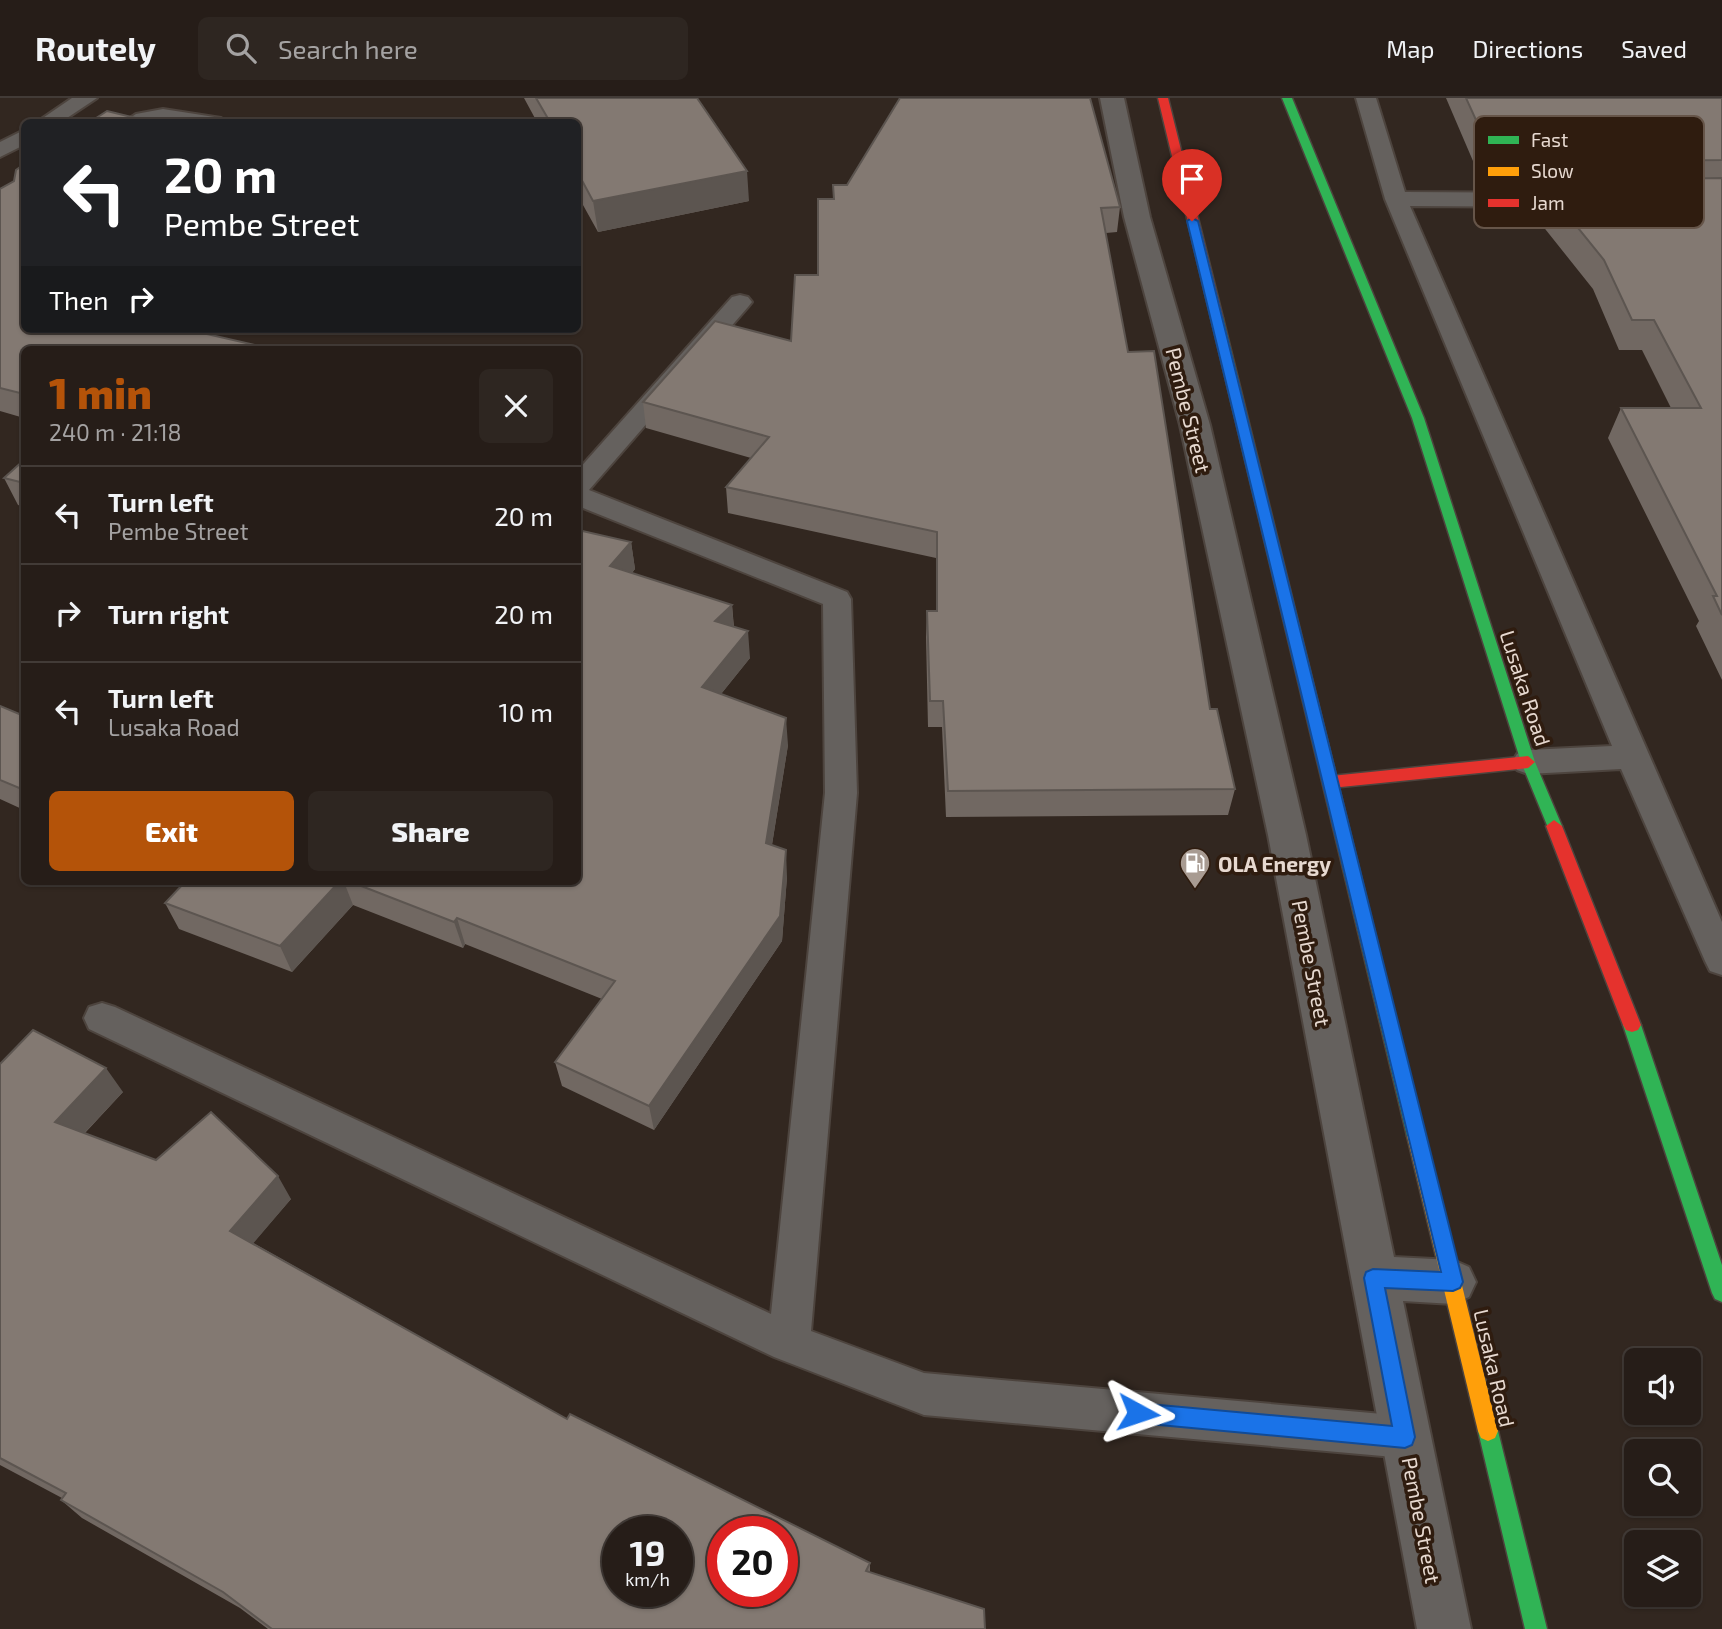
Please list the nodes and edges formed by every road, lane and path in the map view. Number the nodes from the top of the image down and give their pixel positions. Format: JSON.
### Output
{"nodes":[{"id":1,"x":88,"y":98,"type":"edge"},
{"id":2,"x":1112,"y":98,"type":"edge"},
{"id":3,"x":1163,"y":98,"type":"edge"},
{"id":4,"x":1287,"y":98,"type":"edge"},
{"id":5,"x":1366,"y":98,"type":"edge"},
{"id":6,"x":52,"y":119,"type":"edge"},
{"id":7,"x":153,"y":119,"type":"edge"},
{"id":8,"x":199,"y":119,"type":"edge"},
{"id":9,"x":21,"y":138,"type":"edge"},
{"id":10,"x":0,"y":151,"type":"edge"},
{"id":11,"x":1396,"y":199,"type":"junction"},
{"id":12,"x":1474,"y":199,"type":"edge"},
{"id":13,"x":740,"y":302,"type":"dead end"},
{"id":14,"x":581,"y":483,"type":"edge"},
{"id":15,"x":581,"y":497,"type":"edge"},
{"id":16,"x":1633,"y":757,"type":"junction"},
{"id":17,"x":1528,"y":762,"type":"junction"},
{"id":18,"x":1331,"y":782,"type":"junction"},
{"id":19,"x":1722,"y":961,"type":"edge"},
{"id":20,"x":102,"y":1018,"type":"dead end"},
{"id":21,"x":1373,"y":1278,"type":"junction"},
{"id":22,"x":1453,"y":1282,"type":"junction"},
{"id":23,"x":1722,"y":1293,"type":"edge"},
{"id":24,"x":789,"y":1343,"type":"junction"},
{"id":25,"x":1405,"y":1437,"type":"junction"},
{"id":26,"x":1444,"y":1629,"type":"edge"},
{"id":27,"x":1536,"y":1629,"type":"edge"}],
"edges":[{"from":1,"to":6,"type":"lane"},
{"from":2,"to":21,"type":"street","name":"Pembe Street"},
{"from":3,"to":18,"type":"main road","name":"Lusaka Road"},
{"from":4,"to":17,"type":"main road","name":"Lusaka Road"},
{"from":5,"to":11,"type":"lane"},
{"from":7,"to":8,"type":"lane"},
{"from":9,"to":10,"type":"lane"},
{"from":11,"to":12,"type":"lane"},
{"from":11,"to":16,"type":"lane"},
{"from":13,"to":14,"type":"lane"},
{"from":15,"to":24,"type":"lane"},
{"from":16,"to":17,"type":"lane"},
{"from":16,"to":19,"type":"lane"},
{"from":17,"to":18,"type":"main road"},
{"from":17,"to":23,"type":"main road","name":"Lusaka Road"},
{"from":18,"to":22,"type":"main road","name":"Lusaka Road"},
{"from":20,"to":24,"type":"lane"},
{"from":21,"to":22,"type":"street"},
{"from":21,"to":25,"type":"street","name":"Pembe Street"},
{"from":22,"to":27,"type":"main road","name":"Lusaka Road"},
{"from":24,"to":25,"type":"lane"},
{"from":25,"to":26,"type":"street","name":"Pembe Street"}]}
